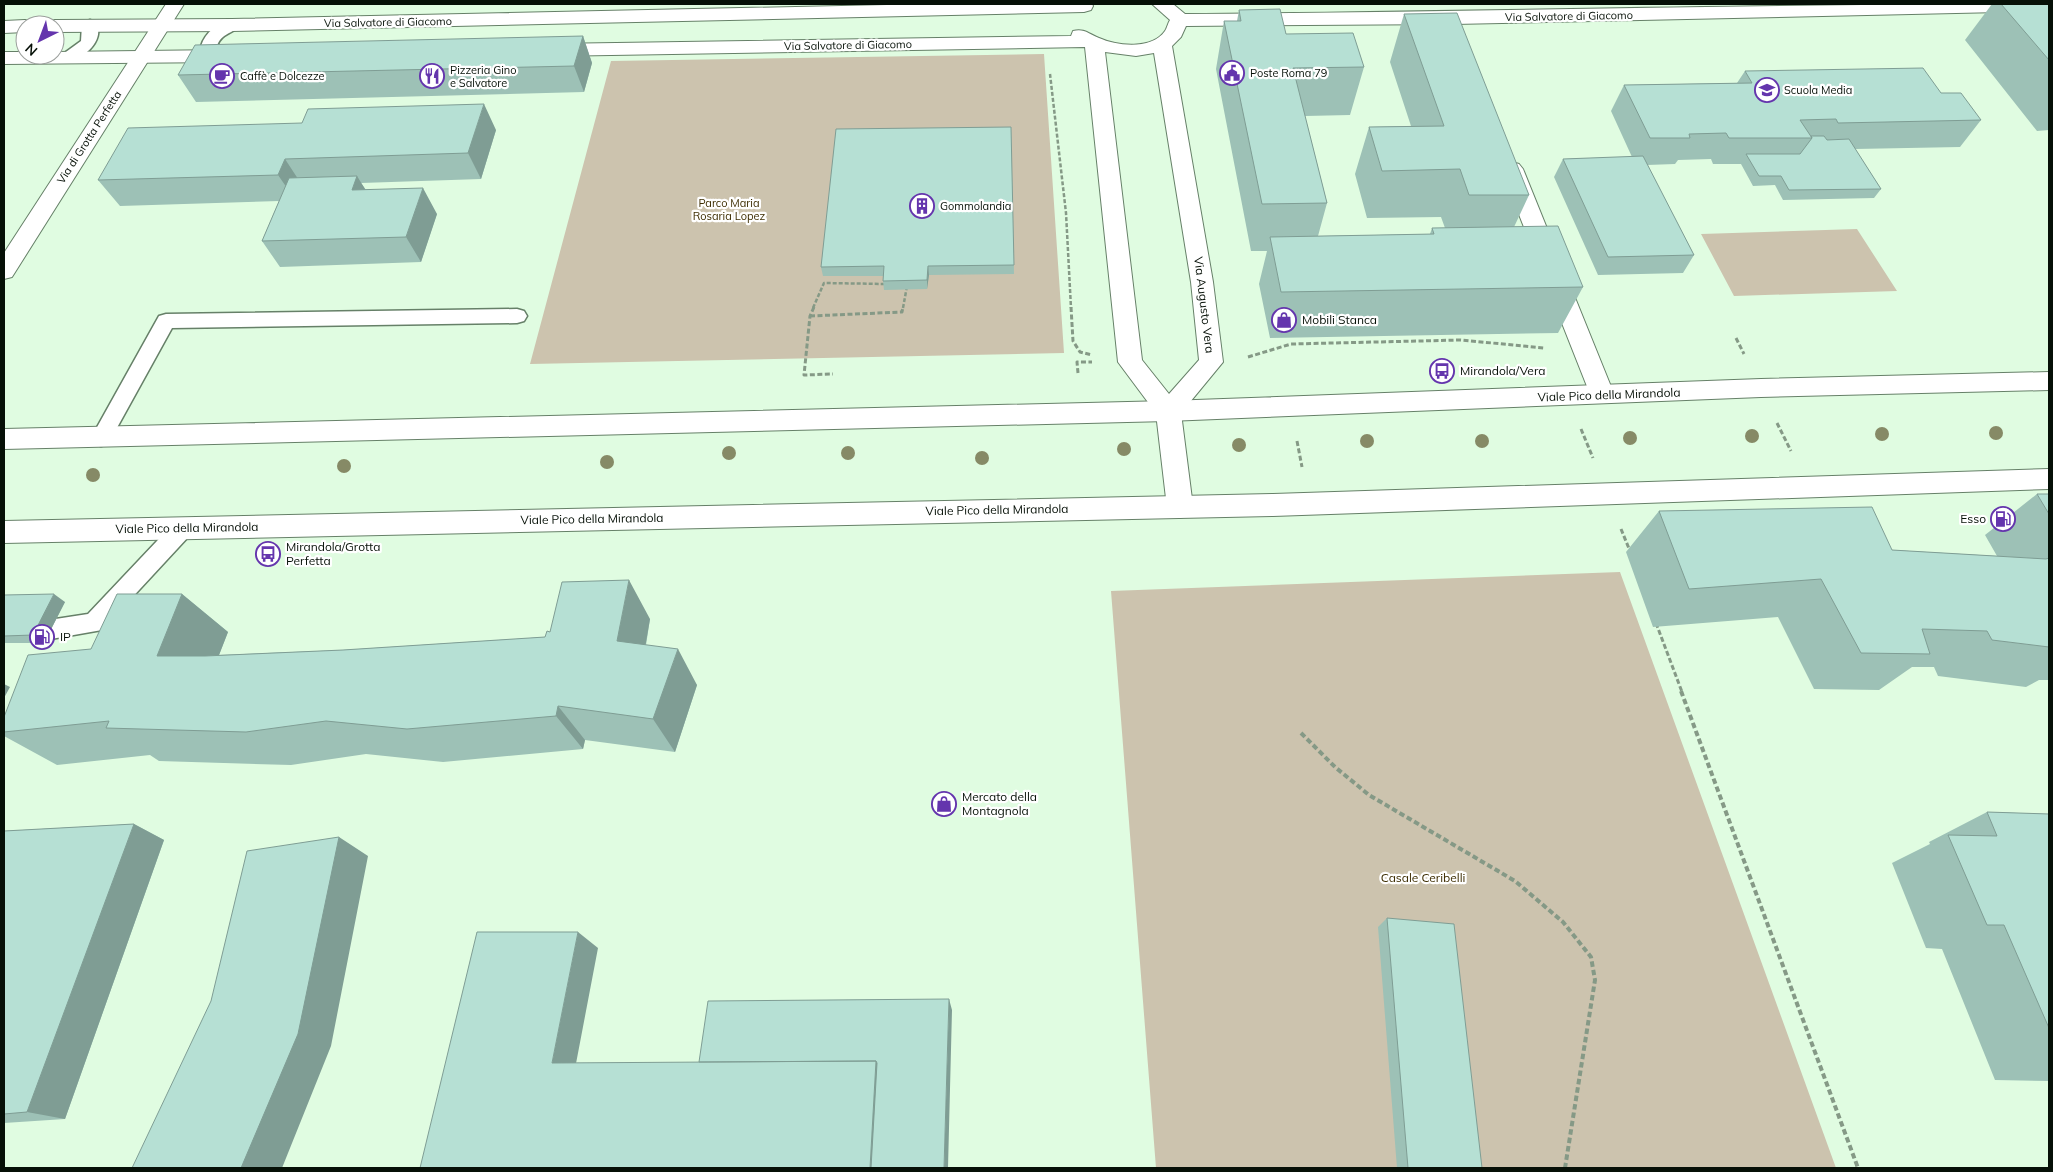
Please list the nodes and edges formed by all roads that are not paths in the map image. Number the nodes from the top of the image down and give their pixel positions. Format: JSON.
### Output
{"nodes":[{"id":1,"x":175,"y":4,"type":"edge"},
{"id":2,"x":1161,"y":4,"type":"edge"},
{"id":3,"x":1087,"y":5,"type":"edge"},
{"id":4,"x":2049,"y":6,"type":"edge"},
{"id":5,"x":864,"y":8,"type":"edge"},
{"id":6,"x":614,"y":18,"type":"junction"},
{"id":7,"x":1179,"y":20,"type":"junction"},
{"id":8,"x":90,"y":25,"type":"junction"},
{"id":9,"x":161,"y":25,"type":"junction"},
{"id":10,"x":232,"y":25,"type":"junction"},
{"id":11,"x":65,"y":26,"type":"edge"},
{"id":12,"x":1091,"y":42,"type":"junction"},
{"id":13,"x":1162,"y":43,"type":"junction"},
{"id":14,"x":534,"y":50,"type":"edge"},
{"id":15,"x":607,"y":50,"type":"junction"},
{"id":16,"x":246,"y":55,"type":"edge"},
{"id":17,"x":141,"y":56,"type":"junction"},
{"id":18,"x":217,"y":56,"type":"junction"},
{"id":19,"x":67,"y":57,"type":"junction"},
{"id":20,"x":4,"y":58,"type":"edge"},
{"id":21,"x":1505,"y":150,"type":"edge"},
{"id":22,"x":4,"y":270,"type":"edge"},
{"id":23,"x":516,"y":316,"type":"dead end"},
{"id":24,"x":2049,"y":381,"type":"edge"},
{"id":25,"x":1602,"y":394,"type":"junction"},
{"id":26,"x":1168,"y":411,"type":"junction"},
{"id":27,"x":101,"y":438,"type":"junction"},
{"id":28,"x":4,"y":439,"type":"edge"},
{"id":29,"x":2049,"y":479,"type":"edge"},
{"id":30,"x":1180,"y":507,"type":"junction"},
{"id":31,"x":182,"y":529,"type":"junction"},
{"id":32,"x":4,"y":532,"type":"edge"},
{"id":33,"x":4,"y":614,"type":"edge"}],
"edges":[{"from":1,"to":9,"type":"street","name":"Via di Grotta Perfetta"},
{"from":2,"to":7,"type":"street"},
{"from":3,"to":5,"type":"street","name":"Via Salvatore di Giacomo"},
{"from":3,"to":12,"type":"street"},
{"from":4,"to":7,"type":"street","name":"Via Salvatore di Giacomo"},
{"from":5,"to":6,"type":"street","name":"Via Salvatore di Giacomo"},
{"from":6,"to":10,"type":"street","name":"Via Salvatore di Giacomo"},
{"from":6,"to":15,"type":"street"},
{"from":7,"to":13,"type":"street"},
{"from":8,"to":9,"type":"street","name":"Via Salvatore di Giacomo"},
{"from":8,"to":11,"type":"street","name":"Via Salvatore di Giacomo"},
{"from":8,"to":19,"type":"lane"},
{"from":9,"to":10,"type":"street","name":"Via Salvatore di Giacomo"},
{"from":9,"to":17,"type":"street","name":"Via di Grotta Perfetta"},
{"from":10,"to":18,"type":"lane"},
{"from":12,"to":13,"type":"street","name":"Via Salvatore di Giacomo"},
{"from":12,"to":15,"type":"street","name":"Via Salvatore di Giacomo"},
{"from":12,"to":26,"type":"street"},
{"from":13,"to":26,"type":"street","name":"Via Augusto Vera"},
{"from":14,"to":15,"type":"street","name":"Via Salvatore di Giacomo"},
{"from":16,"to":18,"type":"street"},
{"from":17,"to":18,"type":"street"},
{"from":17,"to":19,"type":"street"},
{"from":17,"to":22,"type":"street","name":"Via di Grotta Perfetta"},
{"from":19,"to":20,"type":"street"},
{"from":21,"to":25,"type":"street"},
{"from":23,"to":27,"type":"lane"},
{"from":24,"to":25,"type":"street","name":"Viale Pico della Mirandola"},
{"from":25,"to":26,"type":"street","name":"Viale Pico della Mirandola"},
{"from":26,"to":27,"type":"street","name":"Viale Pico della Mirandola"},
{"from":26,"to":30,"type":"street"},
{"from":27,"to":28,"type":"street","name":"Viale Pico della Mirandola"},
{"from":29,"to":30,"type":"street","name":"Viale Pico della Mirandola"},
{"from":30,"to":31,"type":"street","name":"Viale Pico della Mirandola"},
{"from":31,"to":32,"type":"street","name":"Viale Pico della Mirandola"},
{"from":31,"to":33,"type":"lane"}]}
